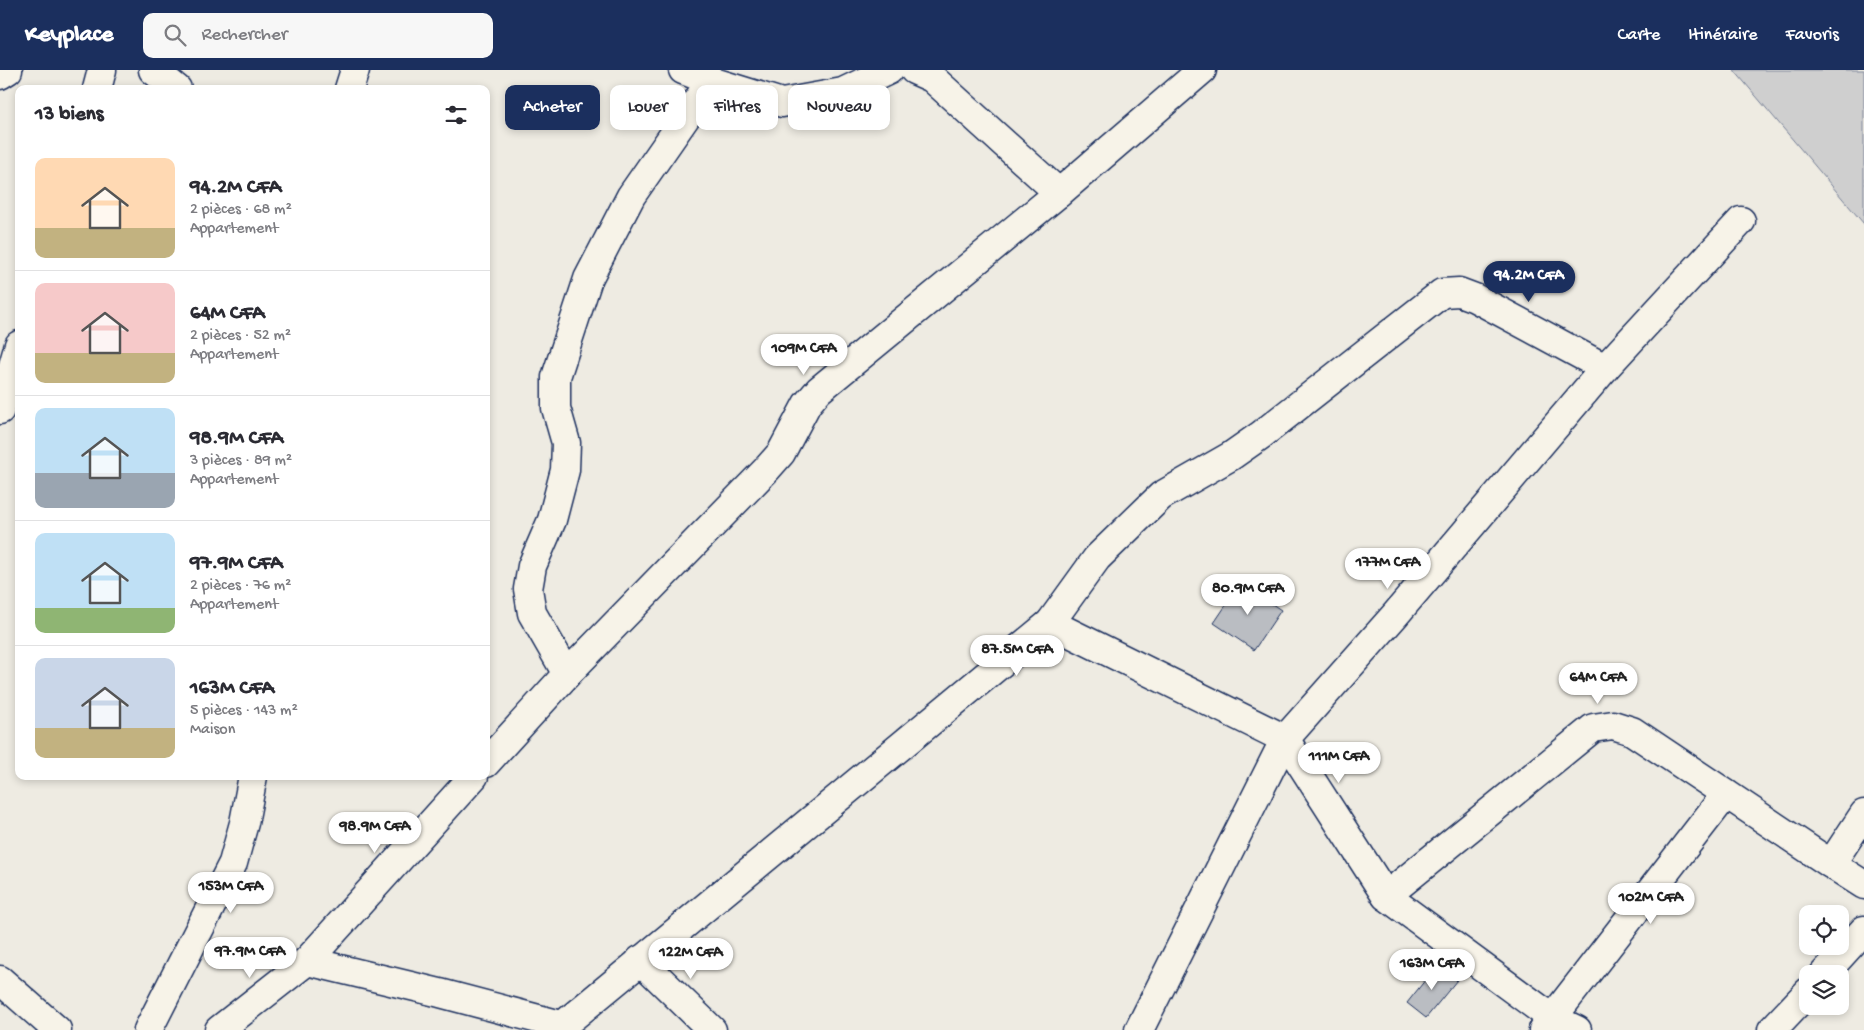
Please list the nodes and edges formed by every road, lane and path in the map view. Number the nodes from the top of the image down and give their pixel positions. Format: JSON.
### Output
{"nodes":[{"id":1,"x":8,"y":70,"type":"edge"},
{"id":2,"x":102,"y":70,"type":"edge"},
{"id":3,"x":154,"y":70,"type":"edge"},
{"id":4,"x":355,"y":70,"type":"edge"},
{"id":5,"x":683,"y":70,"type":"edge"},
{"id":6,"x":889,"y":70,"type":"edge"},
{"id":7,"x":914,"y":70,"type":"edge"},
{"id":8,"x":1202,"y":70,"type":"edge"},
{"id":9,"x":0,"y":75,"type":"edge"},
{"id":10,"x":712,"y":81,"type":"junction"},
{"id":11,"x":98,"y":85,"type":"edge"},
{"id":12,"x":172,"y":85,"type":"edge"},
{"id":13,"x":350,"y":85,"type":"edge"},
{"id":14,"x":1060,"y":193,"type":"junction"},
{"id":15,"x":1740,"y":220,"type":"dead end"},
{"id":16,"x":15,"y":359,"type":"edge"},
{"id":17,"x":1604,"y":368,"type":"junction"},
{"id":18,"x":0,"y":410,"type":"edge"},
{"id":19,"x":1050,"y":623,"type":"junction"},
{"id":20,"x":567,"y":674,"type":"junction"},
{"id":21,"x":1285,"y":739,"type":"junction"},
{"id":22,"x":490,"y":759,"type":"edge"},
{"id":23,"x":252,"y":780,"type":"edge"},
{"id":24,"x":470,"y":780,"type":"edge"},
{"id":25,"x":1726,"y":794,"type":"junction"},
{"id":26,"x":1864,"y":814,"type":"edge"},
{"id":27,"x":1831,"y":864,"type":"junction"},
{"id":28,"x":1864,"y":885,"type":"edge"},
{"id":29,"x":1386,"y":896,"type":"junction"},
{"id":30,"x":1864,"y":930,"type":"edge"},
{"id":31,"x":640,"y":960,"type":"junction"},
{"id":32,"x":307,"y":961,"type":"junction"},
{"id":33,"x":1832,"y":965,"type":"edge"},
{"id":34,"x":0,"y":980,"type":"edge"},
{"id":35,"x":1799,"y":1002,"type":"edge"},
{"id":36,"x":1547,"y":1024,"type":"edge"},
{"id":37,"x":559,"y":1027,"type":"edge"},
{"id":38,"x":57,"y":1030,"type":"edge"},
{"id":39,"x":148,"y":1030,"type":"edge"},
{"id":40,"x":218,"y":1030,"type":"edge"},
{"id":41,"x":712,"y":1030,"type":"edge"},
{"id":42,"x":1139,"y":1030,"type":"edge"},
{"id":43,"x":1577,"y":1030,"type":"edge"},
{"id":44,"x":1772,"y":1030,"type":"edge"}],
"edges":[{"from":1,"to":9,"type":"street"},
{"from":2,"to":11,"type":"street"},
{"from":3,"to":12,"type":"street"},
{"from":4,"to":13,"type":"street"},
{"from":5,"to":10,"type":"street"},
{"from":6,"to":10,"type":"street"},
{"from":7,"to":14,"type":"street"},
{"from":8,"to":14,"type":"street"},
{"from":10,"to":20,"type":"street"},
{"from":14,"to":20,"type":"street"},
{"from":15,"to":17,"type":"street"},
{"from":16,"to":18,"type":"street"},
{"from":17,"to":19,"type":"street"},
{"from":17,"to":21,"type":"street"},
{"from":19,"to":21,"type":"street"},
{"from":19,"to":31,"type":"street"},
{"from":20,"to":22,"type":"street"},
{"from":21,"to":29,"type":"street"},
{"from":21,"to":42,"type":"street"},
{"from":23,"to":39,"type":"street"},
{"from":24,"to":32,"type":"street"},
{"from":25,"to":27,"type":"street"},
{"from":25,"to":29,"type":"street"},
{"from":25,"to":36,"type":"street"},
{"from":26,"to":27,"type":"street"},
{"from":27,"to":28,"type":"street"},
{"from":29,"to":36,"type":"street"},
{"from":30,"to":33,"type":"street"},
{"from":31,"to":37,"type":"street"},
{"from":31,"to":41,"type":"street"},
{"from":32,"to":37,"type":"street"},
{"from":32,"to":40,"type":"street"},
{"from":34,"to":38,"type":"street"},
{"from":35,"to":44,"type":"street"},
{"from":36,"to":43,"type":"street"}]}
